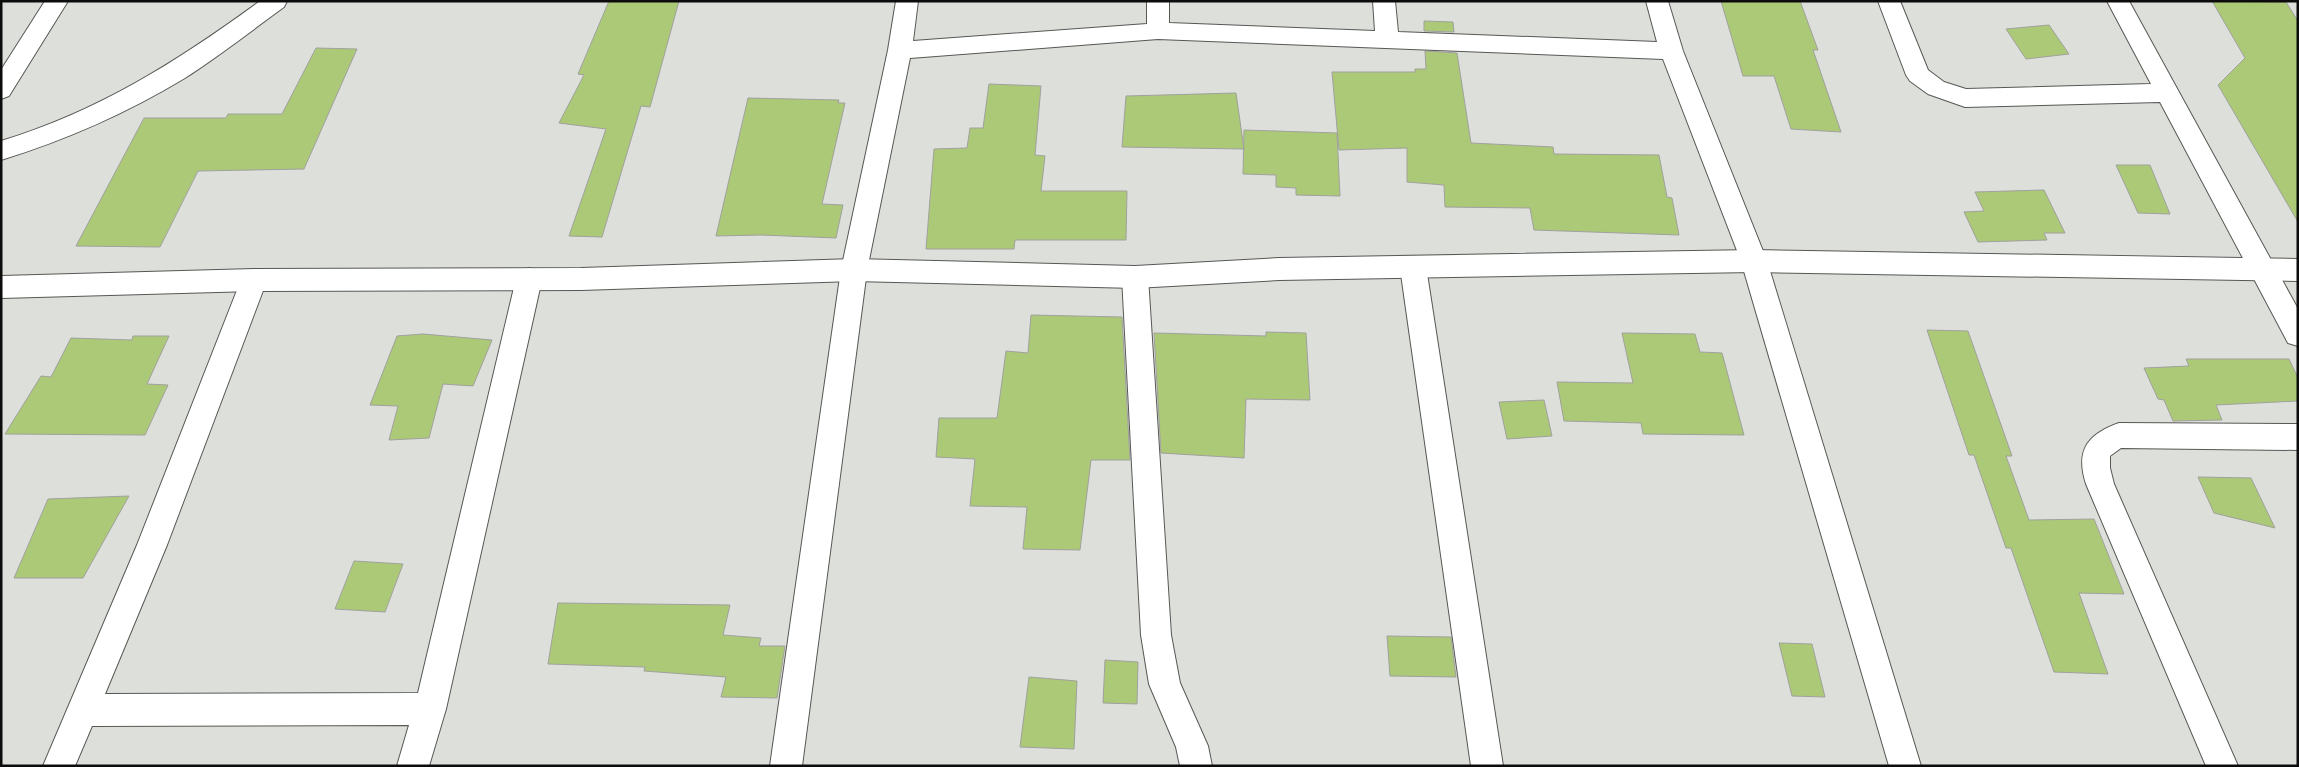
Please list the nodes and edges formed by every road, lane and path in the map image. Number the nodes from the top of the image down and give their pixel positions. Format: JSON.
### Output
{"nodes":[{"id":1,"x":57,"y":1,"type":"edge"},
{"id":2,"x":276,"y":1,"type":"edge"},
{"id":3,"x":908,"y":1,"type":"edge"},
{"id":4,"x":1158,"y":1,"type":"edge"},
{"id":5,"x":1384,"y":1,"type":"edge"},
{"id":6,"x":1656,"y":1,"type":"edge"},
{"id":7,"x":1889,"y":1,"type":"edge"},
{"id":8,"x":2118,"y":1,"type":"edge"},
{"id":9,"x":1158,"y":31,"type":"junction"},
{"id":10,"x":1387,"y":41,"type":"junction"},
{"id":11,"x":900,"y":50,"type":"junction"},
{"id":12,"x":1671,"y":51,"type":"junction"},
{"id":13,"x":1,"y":90,"type":"edge"},
{"id":14,"x":2167,"y":93,"type":"junction"},
{"id":15,"x":1,"y":152,"type":"edge"},
{"id":16,"x":1754,"y":261,"type":"junction"},
{"id":17,"x":1413,"y":267,"type":"junction"},
{"id":18,"x":854,"y":270,"type":"junction"},
{"id":19,"x":2261,"y":270,"type":"junction"},
{"id":20,"x":2298,"y":270,"type":"edge"},
{"id":21,"x":1135,"y":277,"type":"junction"},
{"id":22,"x":529,"y":279,"type":"junction"},
{"id":23,"x":254,"y":280,"type":"junction"},
{"id":24,"x":1,"y":287,"type":"edge"},
{"id":25,"x":2298,"y":335,"type":"edge"},
{"id":26,"x":2298,"y":437,"type":"edge"},
{"id":27,"x":430,"y":709,"type":"junction"},
{"id":28,"x":84,"y":710,"type":"junction"},
{"id":29,"x":59,"y":766,"type":"edge"},
{"id":30,"x":413,"y":766,"type":"edge"},
{"id":31,"x":786,"y":766,"type":"edge"},
{"id":32,"x":1196,"y":766,"type":"edge"},
{"id":33,"x":1487,"y":766,"type":"edge"},
{"id":34,"x":1906,"y":766,"type":"edge"},
{"id":35,"x":2222,"y":766,"type":"edge"}],
"edges":[{"from":1,"to":13,"type":"street"},
{"from":2,"to":15,"type":"street"},
{"from":3,"to":11,"type":"street"},
{"from":4,"to":9,"type":"street"},
{"from":5,"to":10,"type":"street"},
{"from":6,"to":12,"type":"street"},
{"from":7,"to":14,"type":"street"},
{"from":8,"to":14,"type":"street"},
{"from":9,"to":10,"type":"street"},
{"from":9,"to":11,"type":"street"},
{"from":10,"to":12,"type":"street"},
{"from":11,"to":18,"type":"street"},
{"from":12,"to":16,"type":"street"},
{"from":14,"to":19,"type":"street"},
{"from":16,"to":17,"type":"street"},
{"from":16,"to":19,"type":"street"},
{"from":16,"to":34,"type":"street"},
{"from":17,"to":21,"type":"street"},
{"from":17,"to":33,"type":"street"},
{"from":18,"to":21,"type":"street"},
{"from":18,"to":22,"type":"street"},
{"from":18,"to":31,"type":"street"},
{"from":19,"to":20,"type":"street"},
{"from":19,"to":25,"type":"street"},
{"from":21,"to":32,"type":"street"},
{"from":22,"to":23,"type":"street"},
{"from":22,"to":27,"type":"street"},
{"from":23,"to":24,"type":"street"},
{"from":23,"to":28,"type":"street"},
{"from":26,"to":35,"type":"street"},
{"from":27,"to":28,"type":"street"},
{"from":27,"to":30,"type":"street"},
{"from":28,"to":29,"type":"street"}]}
